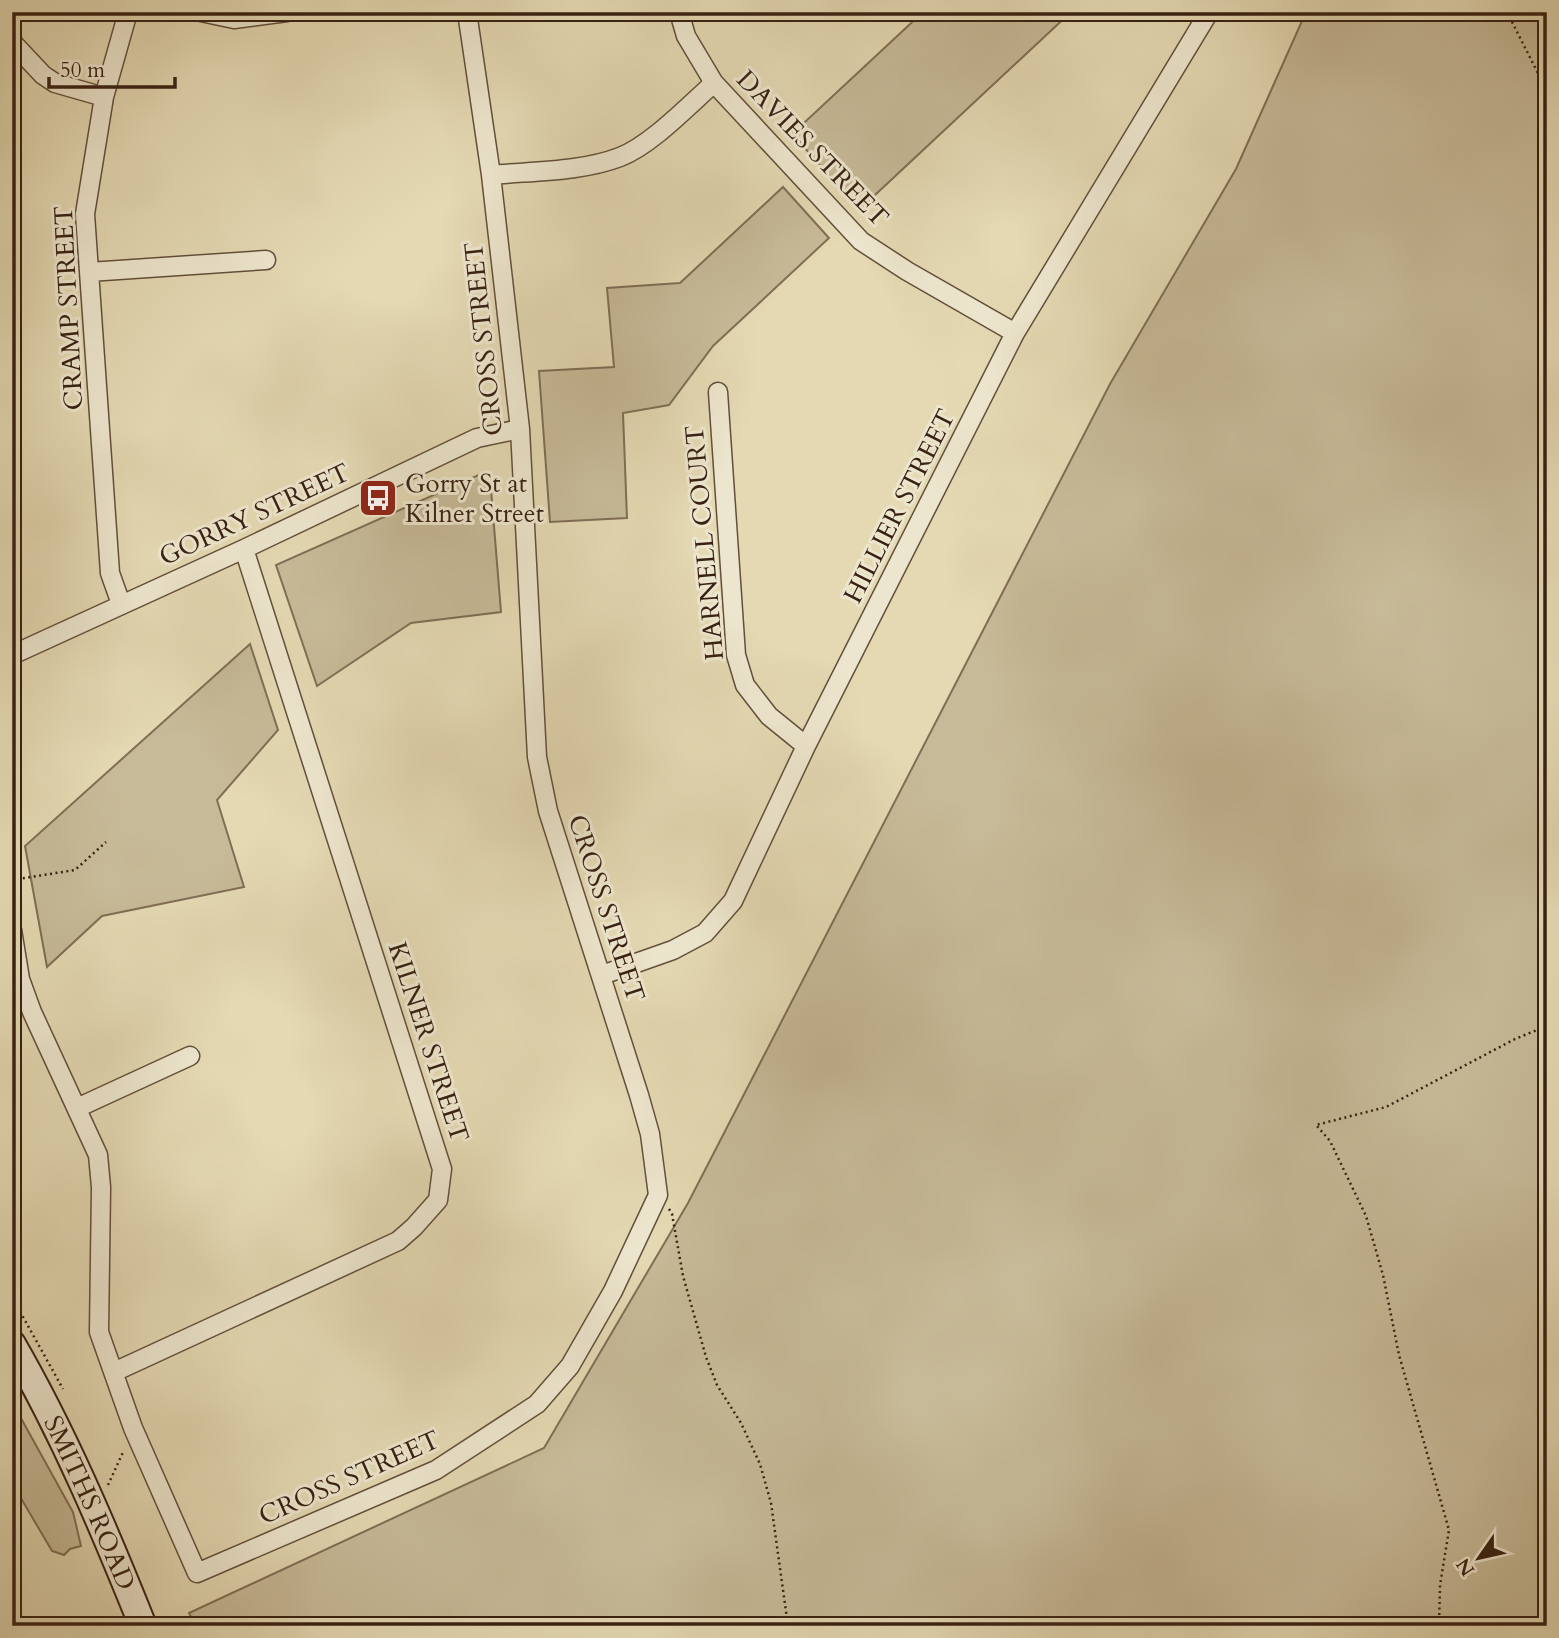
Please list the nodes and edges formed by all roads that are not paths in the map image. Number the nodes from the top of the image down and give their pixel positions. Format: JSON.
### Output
{"nodes":[{"id":1,"x":128,"y":12,"type":"edge"},
{"id":2,"x":201,"y":12,"type":"edge"},
{"id":3,"x":287,"y":12,"type":"edge"},
{"id":4,"x":467,"y":12,"type":"edge"},
{"id":5,"x":679,"y":12,"type":"edge"},
{"id":6,"x":1209,"y":12,"type":"edge"},
{"id":7,"x":12,"y":42,"type":"edge"},
{"id":8,"x":713,"y":83,"type":"junction"},
{"id":9,"x":104,"y":97,"type":"junction"},
{"id":10,"x":491,"y":175,"type":"junction"},
{"id":11,"x":266,"y":260,"type":"dead end"},
{"id":12,"x":89,"y":272,"type":"junction"},
{"id":13,"x":1015,"y":333,"type":"junction"},
{"id":14,"x":718,"y":392,"type":"dead end"},
{"id":15,"x":520,"y":429,"type":"junction"},
{"id":16,"x":244,"y":549,"type":"junction"},
{"id":17,"x":121,"y":604,"type":"junction"},
{"id":18,"x":12,"y":655,"type":"edge"},
{"id":19,"x":806,"y":746,"type":"junction"},
{"id":20,"x":12,"y":930,"type":"edge"},
{"id":21,"x":602,"y":975,"type":"junction"},
{"id":22,"x":190,"y":1056,"type":"dead end"},
{"id":23,"x":77,"y":1108,"type":"junction"},
{"id":24,"x":12,"y":1344,"type":"edge"},
{"id":25,"x":114,"y":1372,"type":"junction"},
{"id":26,"x":143,"y":1626,"type":"edge"}],
"edges":[{"from":1,"to":9,"type":"street","name":"CRAMP STREET"},
{"from":2,"to":3,"type":"street"},
{"from":4,"to":10,"type":"street","name":"CROSS STREET"},
{"from":5,"to":8,"type":"street","name":"DAVIES STREET"},
{"from":6,"to":13,"type":"street","name":"HILLIER STREET"},
{"from":7,"to":9,"type":"street"},
{"from":8,"to":10,"type":"street"},
{"from":8,"to":13,"type":"street","name":"DAVIES STREET"},
{"from":9,"to":12,"type":"street","name":"CRAMP STREET"},
{"from":10,"to":15,"type":"street","name":"CROSS STREET"},
{"from":11,"to":12,"type":"street"},
{"from":12,"to":17,"type":"street","name":"CRAMP STREET"},
{"from":13,"to":19,"type":"street","name":"HILLIER STREET"},
{"from":14,"to":19,"type":"street","name":"HARNELL COURT"},
{"from":15,"to":16,"type":"street","name":"GORRY STREET"},
{"from":15,"to":21,"type":"street","name":"CROSS STREET"},
{"from":16,"to":17,"type":"street","name":"GORRY STREET"},
{"from":16,"to":25,"type":"street","name":"KILNER STREET"},
{"from":17,"to":18,"type":"street","name":"GORRY STREET"},
{"from":19,"to":21,"type":"street","name":"HILLIER STREET"},
{"from":20,"to":23,"type":"street"},
{"from":21,"to":25,"type":"street","name":"CROSS STREET"},
{"from":22,"to":23,"type":"street"},
{"from":23,"to":25,"type":"street"},
{"from":24,"to":26,"type":"street","name":"SMITHS ROAD"}]}
